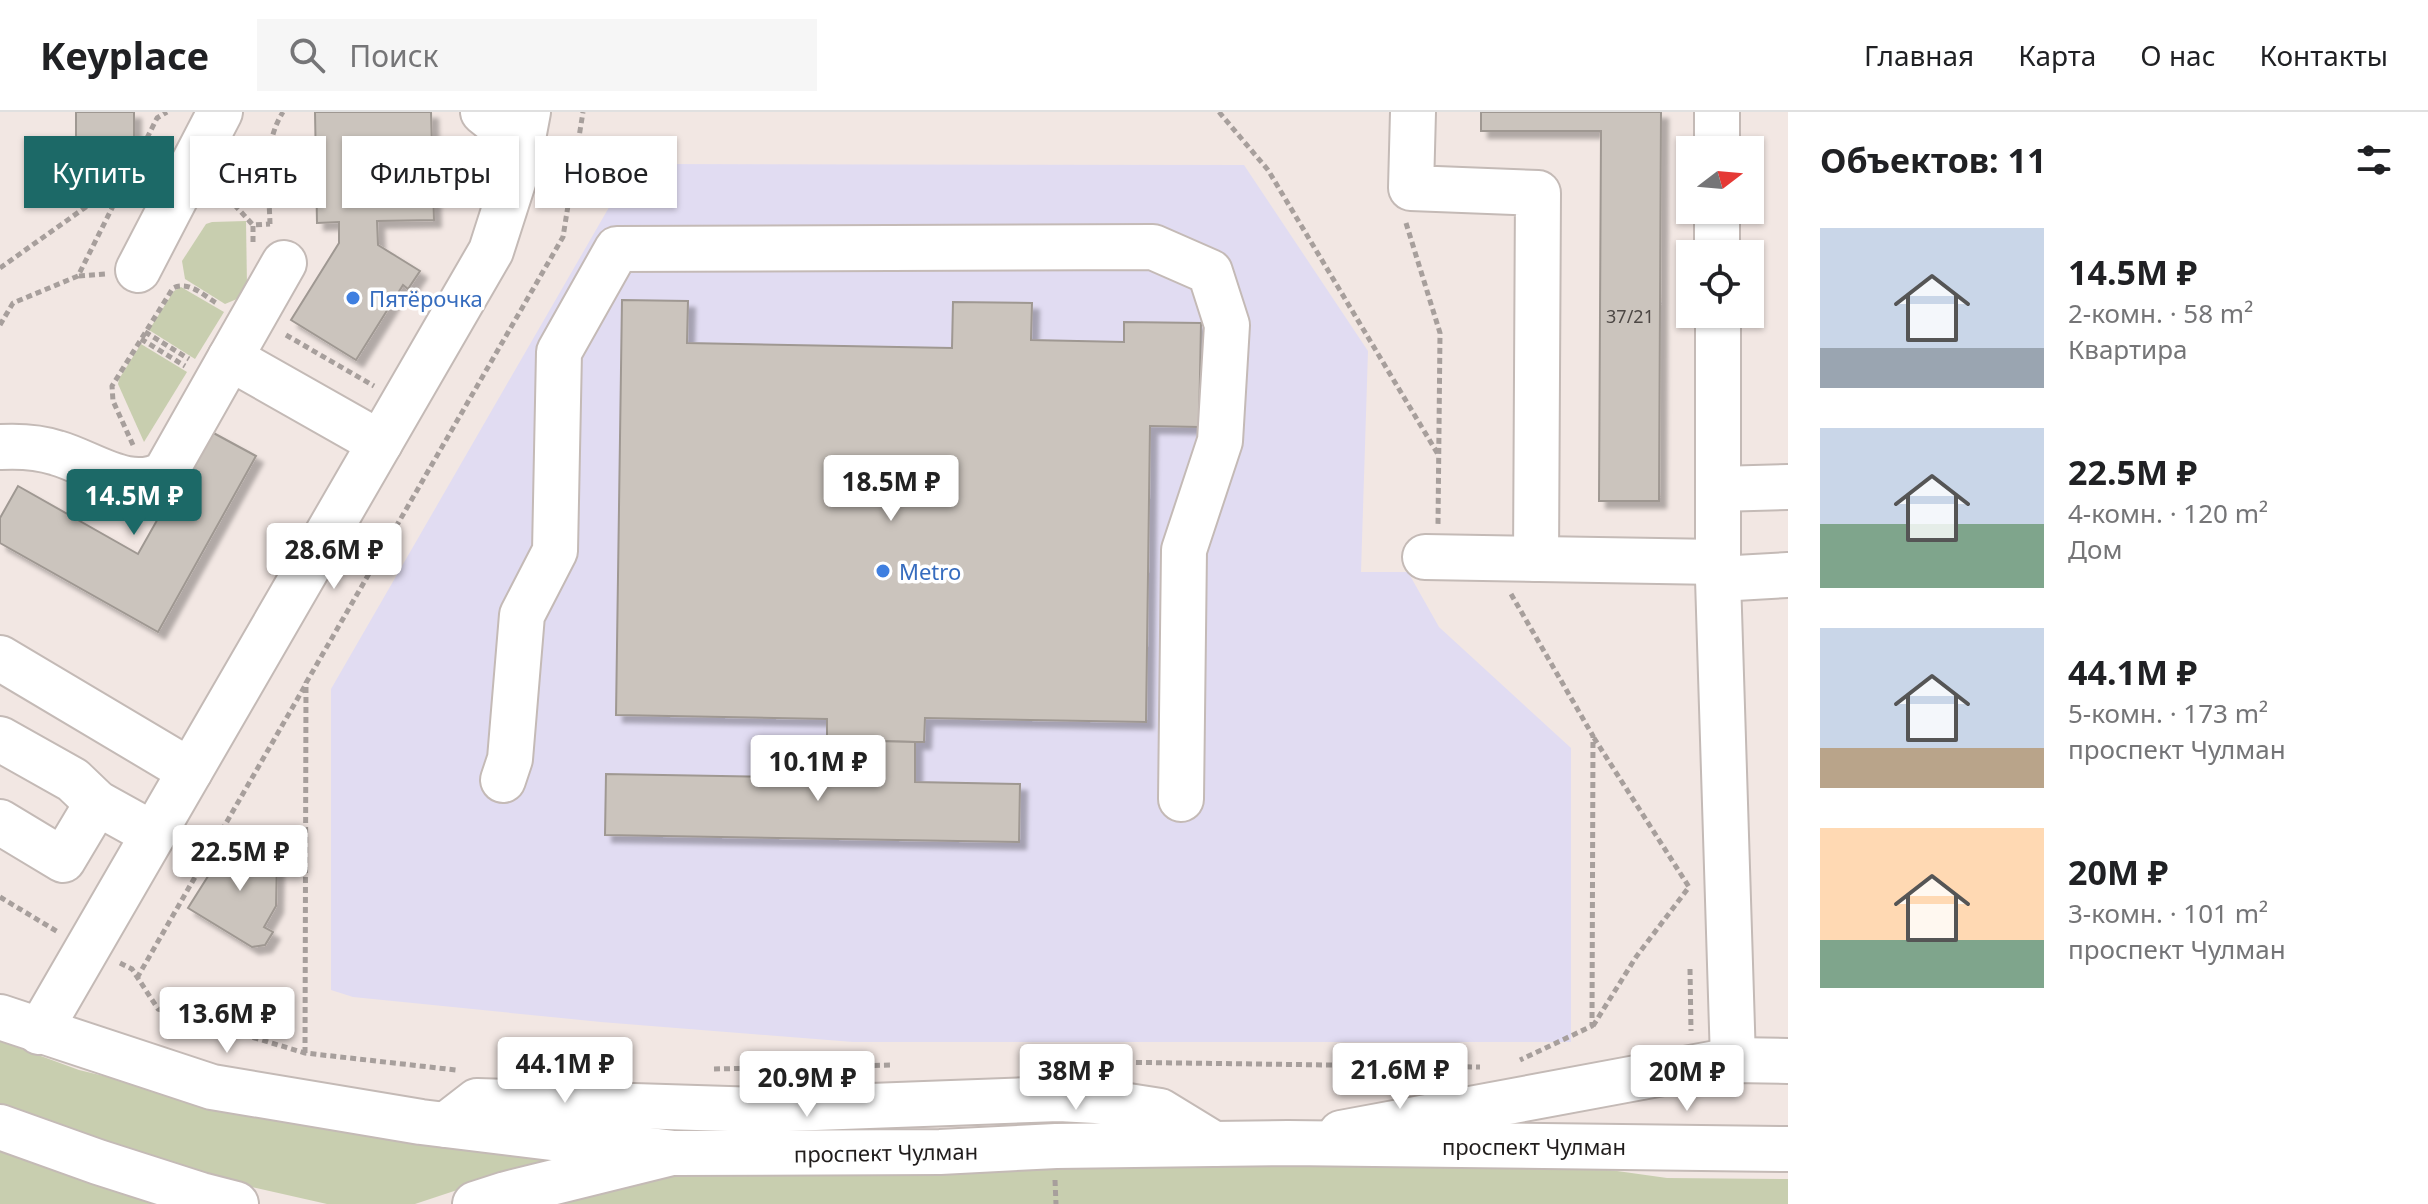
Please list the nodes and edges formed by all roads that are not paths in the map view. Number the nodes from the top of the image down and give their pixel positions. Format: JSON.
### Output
{"nodes":[{"id":1,"x":220,"y":112,"type":"edge"},
{"id":2,"x":483,"y":112,"type":"edge"},
{"id":3,"x":1413,"y":112,"type":"edge"},
{"id":4,"x":1717,"y":112,"type":"edge"},
{"id":5,"x":526,"y":128,"type":"edge"},
{"id":6,"x":1717,"y":136,"type":"edge"},
{"id":7,"x":277,"y":244,"type":"road end"},
{"id":8,"x":138,"y":270,"type":"dead end"},
{"id":9,"x":1718,"y":328,"type":"edge"},
{"id":10,"x":217,"y":354,"type":"junction"},
{"id":11,"x":380,"y":443,"type":"junction"},
{"id":12,"x":0,"y":447,"type":"edge"},
{"id":13,"x":1788,"y":487,"type":"edge"},
{"id":14,"x":1718,"y":489,"type":"junction"},
{"id":15,"x":1432,"y":557,"type":"road end"},
{"id":16,"x":1536,"y":559,"type":"junction"},
{"id":17,"x":1718,"y":570,"type":"junction"},
{"id":18,"x":1788,"y":575,"type":"edge"},
{"id":19,"x":0,"y":658,"type":"edge"},
{"id":20,"x":0,"y":739,"type":"edge"},
{"id":21,"x":190,"y":771,"type":"junction"},
{"id":22,"x":503,"y":780,"type":"dead end"},
{"id":23,"x":1181,"y":799,"type":"dead end"},
{"id":24,"x":97,"y":803,"type":"junction"},
{"id":25,"x":0,"y":822,"type":"edge"},
{"id":26,"x":153,"y":834,"type":"junction"},
{"id":27,"x":20,"y":1025,"type":"edge"},
{"id":28,"x":1733,"y":1060,"type":"junction"},
{"id":29,"x":1788,"y":1061,"type":"edge"},
{"id":30,"x":446,"y":1125,"type":"junction"},
{"id":31,"x":0,"y":1127,"type":"edge"},
{"id":32,"x":1288,"y":1143,"type":"junction"},
{"id":33,"x":1214,"y":1144,"type":"junction"},
{"id":34,"x":1788,"y":1149,"type":"edge"},
{"id":35,"x":674,"y":1153,"type":"junction"},
{"id":36,"x":236,"y":1204,"type":"edge"},
{"id":37,"x":475,"y":1204,"type":"edge"}],
"edges":[{"from":1,"to":8,"type":"street"},
{"from":2,"to":5,"type":"street"},
{"from":3,"to":16,"type":"street"},
{"from":4,"to":6,"type":"street"},
{"from":5,"to":11,"type":"street"},
{"from":7,"to":10,"type":"street"},
{"from":9,"to":14,"type":"street"},
{"from":10,"to":11,"type":"street"},
{"from":10,"to":12,"type":"street"},
{"from":11,"to":21,"type":"street"},
{"from":13,"to":14,"type":"street"},
{"from":14,"to":17,"type":"street"},
{"from":15,"to":16,"type":"street"},
{"from":16,"to":17,"type":"street"},
{"from":17,"to":18,"type":"street"},
{"from":17,"to":28,"type":"street"},
{"from":19,"to":21,"type":"street"},
{"from":20,"to":24,"type":"street"},
{"from":21,"to":26,"type":"street"},
{"from":22,"to":23,"type":"street"},
{"from":24,"to":25,"type":"street"},
{"from":24,"to":26,"type":"street"},
{"from":26,"to":27,"type":"street"},
{"from":27,"to":30,"type":"street","name":"проспект Чулман"},
{"from":28,"to":29,"type":"street"},
{"from":28,"to":32,"type":"street"},
{"from":30,"to":33,"type":"street"},
{"from":30,"to":35,"type":"street","name":"проспект Чулман"},
{"from":31,"to":36,"type":"street"},
{"from":32,"to":33,"type":"street","name":"проспект Чулман"},
{"from":32,"to":34,"type":"street","name":"проспект Чулман"},
{"from":33,"to":35,"type":"street","name":"проспект Чулман"},
{"from":35,"to":37,"type":"street"}]}
